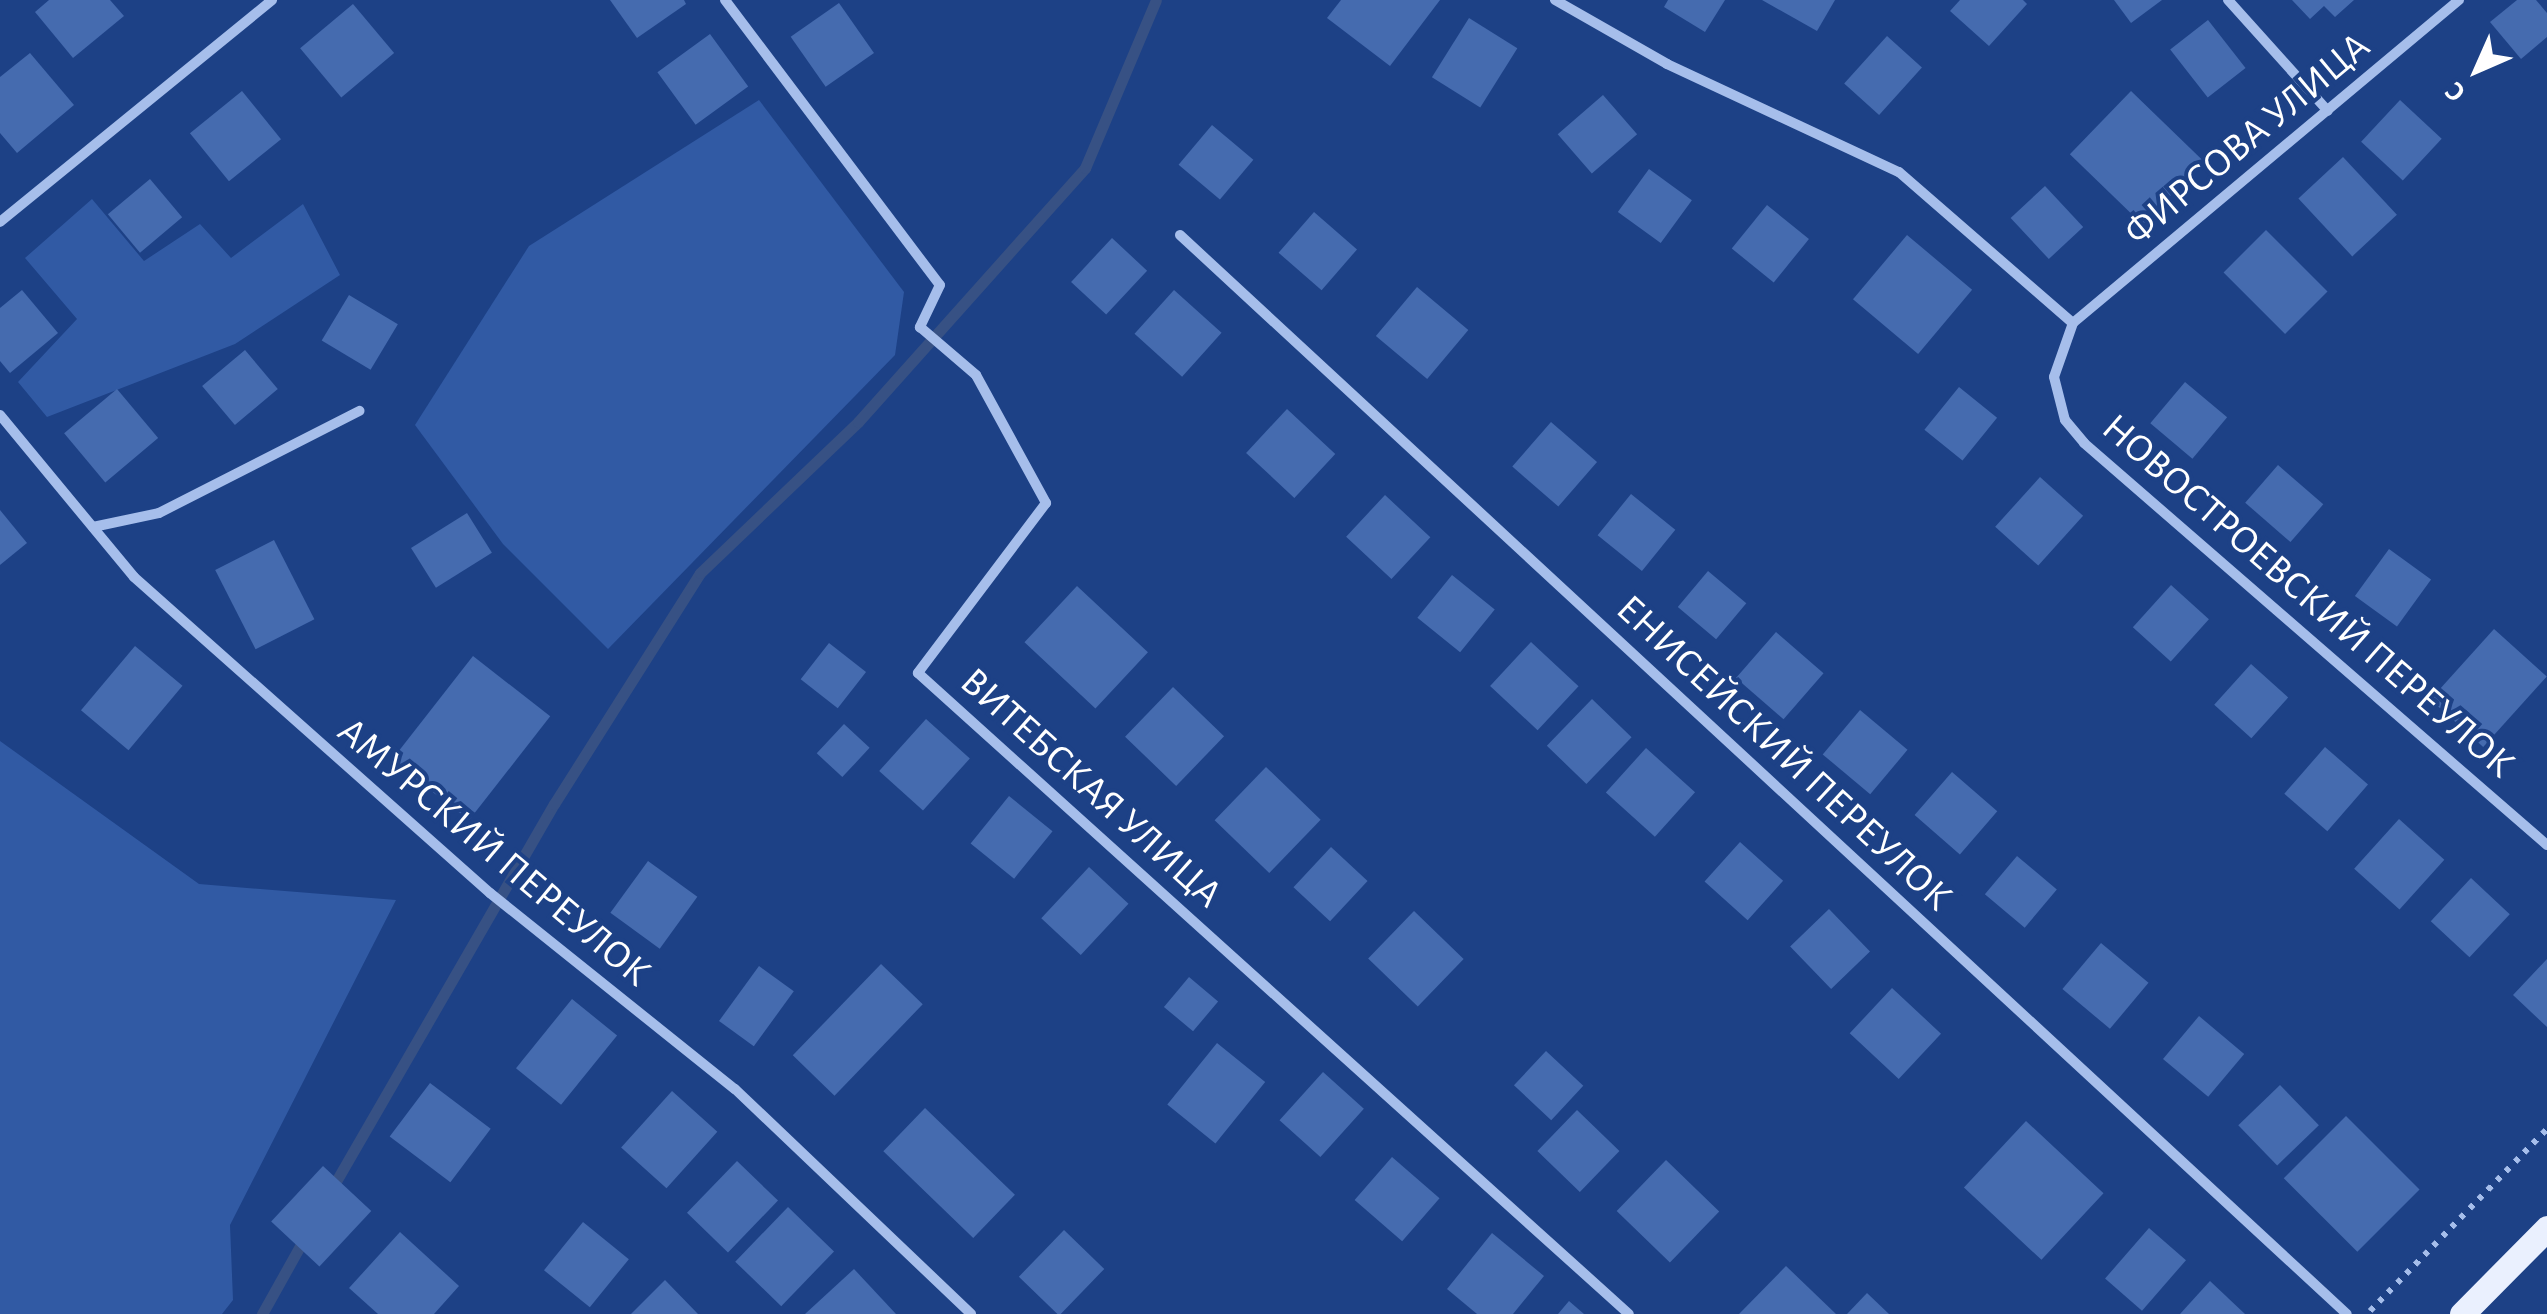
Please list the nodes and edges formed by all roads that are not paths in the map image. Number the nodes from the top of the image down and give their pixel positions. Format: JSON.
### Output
{"nodes":[{"id":1,"x":272,"y":0,"type":"edge"},
{"id":2,"x":725,"y":0,"type":"edge"},
{"id":3,"x":1555,"y":0,"type":"edge"},
{"id":4,"x":2228,"y":0,"type":"edge"},
{"id":5,"x":2459,"y":0,"type":"edge"},
{"id":6,"x":2328,"y":111,"type":"junction"},
{"id":7,"x":0,"y":222,"type":"edge"},
{"id":8,"x":1180,"y":235,"type":"dead end"},
{"id":9,"x":2073,"y":323,"type":"junction"},
{"id":10,"x":359,"y":411,"type":"dead end"},
{"id":11,"x":0,"y":415,"type":"edge"},
{"id":12,"x":92,"y":527,"type":"junction"},
{"id":13,"x":2547,"y":846,"type":"edge"},
{"id":14,"x":2547,"y":1228,"type":"edge"},
{"id":15,"x":971,"y":1314,"type":"edge"},
{"id":16,"x":1629,"y":1314,"type":"edge"},
{"id":17,"x":2347,"y":1314,"type":"edge"},
{"id":18,"x":2462,"y":1314,"type":"edge"}],
"edges":[{"from":1,"to":7,"type":"street"},
{"from":2,"to":16,"type":"street","name":"ВИТЕБСКАЯ УЛИЦА"},
{"from":3,"to":9,"type":"street"},
{"from":4,"to":6,"type":"street"},
{"from":5,"to":6,"type":"street","name":"ФИРСОВА УЛИЦА"},
{"from":6,"to":9,"type":"street","name":"ФИРСОВА УЛИЦА"},
{"from":8,"to":17,"type":"street","name":"ЕНИСЕЙСКИЙ ПЕРЕУЛОК"},
{"from":9,"to":13,"type":"street","name":"НОВОСТРОЕВСКИЙ ПЕРЕУЛОК"},
{"from":10,"to":12,"type":"street"},
{"from":11,"to":12,"type":"street","name":"АМУРСКИЙ ПЕРЕУЛОК"},
{"from":12,"to":15,"type":"street","name":"АМУРСКИЙ ПЕРЕУЛОК"},
{"from":14,"to":18,"type":"main road"}]}
